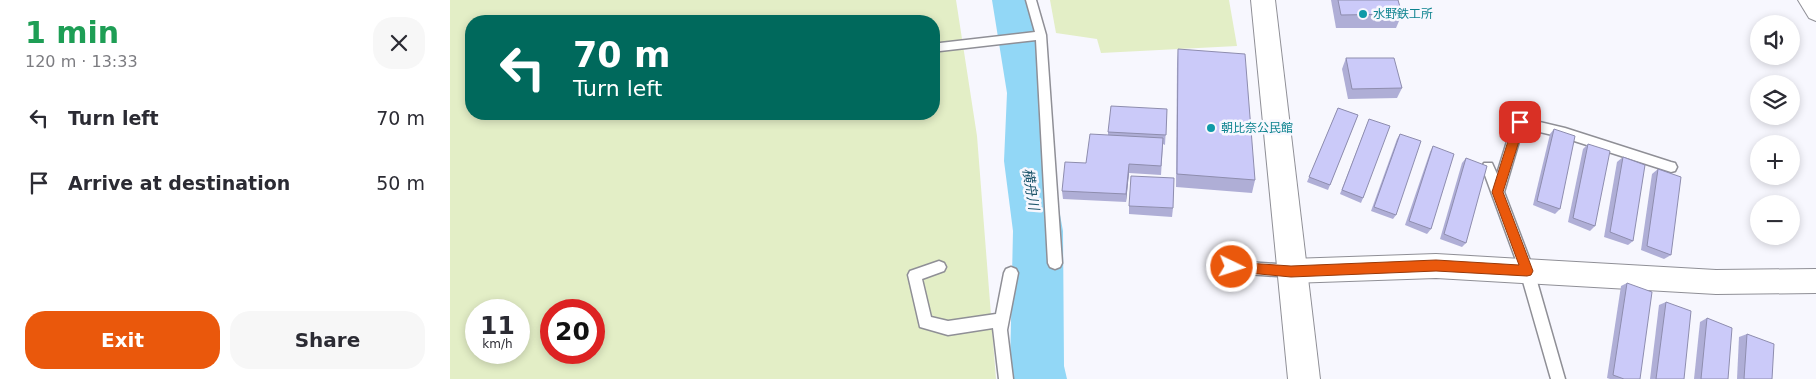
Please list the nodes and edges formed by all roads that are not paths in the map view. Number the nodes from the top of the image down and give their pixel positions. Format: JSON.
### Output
{"nodes":[{"id":1,"x":1031,"y":0,"type":"edge"},
{"id":2,"x":1263,"y":0,"type":"edge"},
{"id":3,"x":1808,"y":0,"type":"edge"},
{"id":4,"x":1816,"y":13,"type":"edge"},
{"id":5,"x":1041,"y":35,"type":"junction"},
{"id":6,"x":940,"y":47,"type":"dead end"},
{"id":7,"x":1488,"y":167,"type":"edge"},
{"id":8,"x":1671,"y":167,"type":"dead end"},
{"id":9,"x":1498,"y":192,"type":"junction"},
{"id":10,"x":1056,"y":263,"type":"dead end"},
{"id":11,"x":938,"y":267,"type":"dead end"},
{"id":12,"x":1232,"y":267,"type":"dead end"},
{"id":13,"x":1291,"y":271,"type":"junction"},
{"id":14,"x":1527,"y":271,"type":"junction"},
{"id":15,"x":1011,"y":273,"type":"dead end"},
{"id":16,"x":1816,"y":282,"type":"edge"},
{"id":17,"x":1002,"y":320,"type":"junction"},
{"id":18,"x":1006,"y":379,"type":"edge"},
{"id":19,"x":1304,"y":379,"type":"edge"},
{"id":20,"x":1558,"y":379,"type":"edge"}],
"edges":[{"from":1,"to":5,"type":"lane"},
{"from":2,"to":13,"type":"street"},
{"from":3,"to":4,"type":"street"},
{"from":5,"to":6,"type":"lane"},
{"from":5,"to":10,"type":"lane"},
{"from":7,"to":9,"type":"lane"},
{"from":8,"to":9,"type":"lane"},
{"from":9,"to":14,"type":"lane"},
{"from":11,"to":17,"type":"lane"},
{"from":12,"to":13,"type":"lane"},
{"from":13,"to":14,"type":"street"},
{"from":13,"to":19,"type":"street"},
{"from":14,"to":16,"type":"street"},
{"from":14,"to":20,"type":"lane"},
{"from":15,"to":17,"type":"lane"},
{"from":17,"to":18,"type":"lane"}]}
